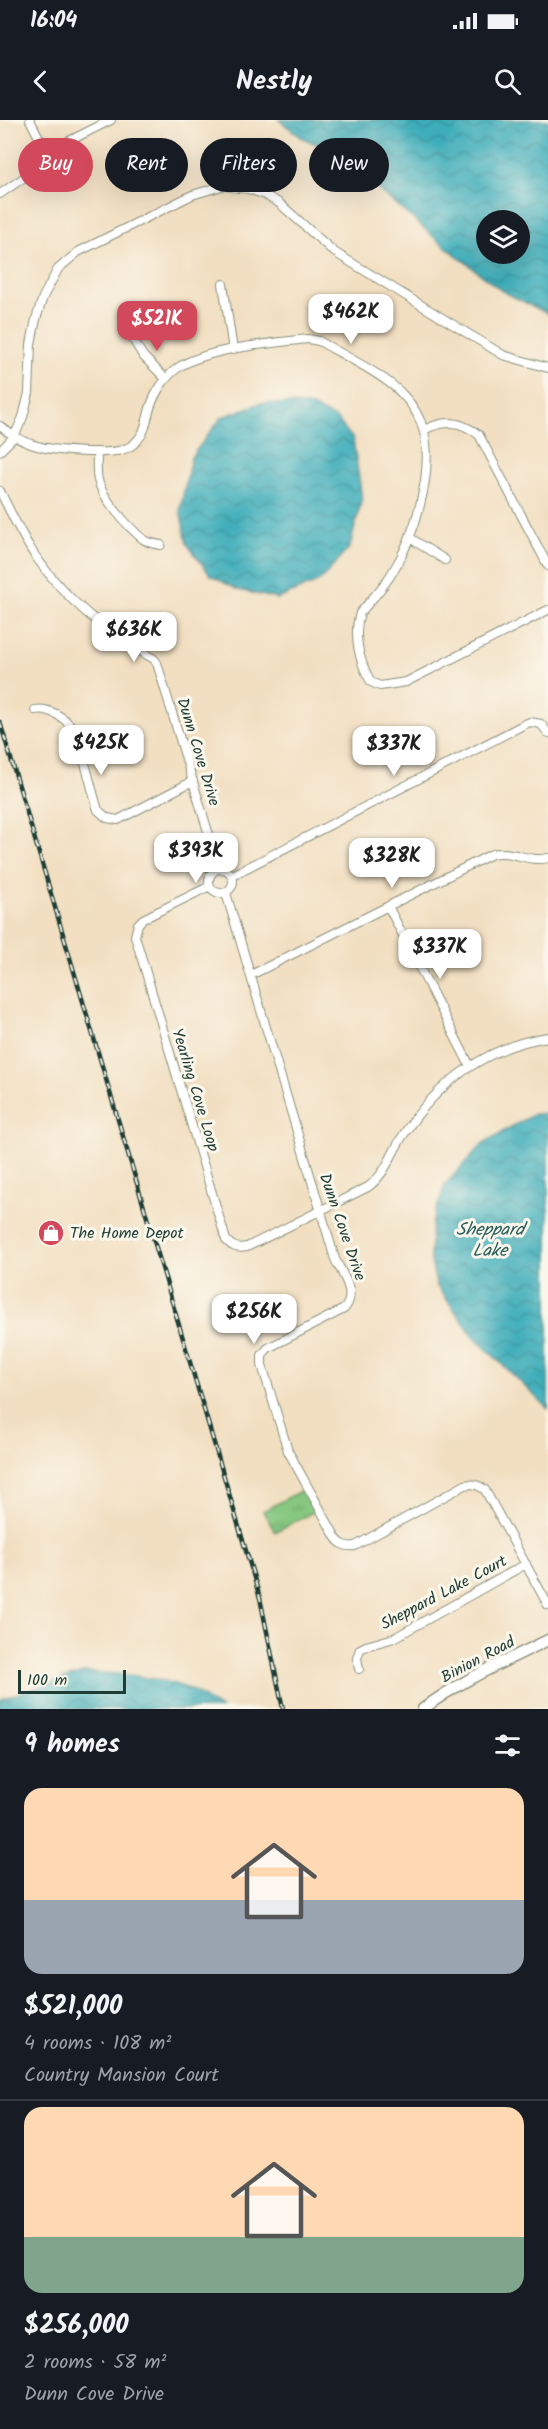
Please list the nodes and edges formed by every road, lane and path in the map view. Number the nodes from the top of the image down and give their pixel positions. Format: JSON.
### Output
{"nodes":[{"id":1,"x":30,"y":120,"type":"edge"},
{"id":2,"x":111,"y":120,"type":"edge"},
{"id":3,"x":39,"y":138,"type":"edge"},
{"id":4,"x":75,"y":138,"type":"edge"},
{"id":5,"x":18,"y":182,"type":"edge"},
{"id":6,"x":0,"y":194,"type":"edge"},
{"id":7,"x":223,"y":284,"type":"dead end"},
{"id":8,"x":131,"y":336,"type":"dead end"},
{"id":9,"x":233,"y":350,"type":"junction"},
{"id":10,"x":548,"y":368,"type":"edge"},
{"id":11,"x":166,"y":379,"type":"junction"},
{"id":12,"x":0,"y":426,"type":"edge"},
{"id":13,"x":424,"y":430,"type":"junction"},
{"id":14,"x":14,"y":437,"type":"junction"},
{"id":15,"x":0,"y":450,"type":"edge"},
{"id":16,"x":97,"y":452,"type":"junction"},
{"id":17,"x":0,"y":491,"type":"edge"},
{"id":18,"x":410,"y":538,"type":"junction"},
{"id":19,"x":161,"y":545,"type":"dead end"},
{"id":20,"x":445,"y":560,"type":"dead end"},
{"id":21,"x":548,"y":566,"type":"edge"},
{"id":22,"x":548,"y":610,"type":"edge"},
{"id":23,"x":35,"y":710,"type":"dead end"},
{"id":24,"x":548,"y":733,"type":"edge"},
{"id":25,"x":193,"y":781,"type":"junction"},
{"id":26,"x":548,"y":858,"type":"edge"},
{"id":27,"x":219,"y":868,"type":"junction"},
{"id":28,"x":232,"y":875,"type":"junction"},
{"id":29,"x":210,"y":886,"type":"junction"},
{"id":30,"x":225,"y":893,"type":"junction"},
{"id":31,"x":388,"y":906,"type":"junction"},
{"id":32,"x":251,"y":975,"type":"junction"},
{"id":33,"x":548,"y":1037,"type":"edge"},
{"id":34,"x":470,"y":1066,"type":"junction"},
{"id":35,"x":321,"y":1210,"type":"junction"},
{"id":36,"x":526,"y":1564,"type":"junction"},
{"id":37,"x":548,"y":1605,"type":"edge"},
{"id":38,"x":548,"y":1640,"type":"edge"},
{"id":39,"x":359,"y":1669,"type":"dead end"},
{"id":40,"x":423,"y":1709,"type":"edge"}],
"edges":[{"from":1,"to":3,"type":"street"},
{"from":2,"to":4,"type":"street"},
{"from":5,"to":6,"type":"street"},
{"from":7,"to":9,"type":"street"},
{"from":8,"to":11,"type":"street"},
{"from":9,"to":11,"type":"street"},
{"from":9,"to":13,"type":"street"},
{"from":10,"to":14,"type":"street"},
{"from":11,"to":16,"type":"street"},
{"from":12,"to":14,"type":"street"},
{"from":13,"to":18,"type":"street"},
{"from":13,"to":21,"type":"street"},
{"from":14,"to":15,"type":"street"},
{"from":14,"to":16,"type":"street"},
{"from":16,"to":19,"type":"street"},
{"from":17,"to":25,"type":"street","name":"Dunn Cove Drive"},
{"from":18,"to":20,"type":"street"},
{"from":18,"to":22,"type":"street"},
{"from":23,"to":25,"type":"street"},
{"from":24,"to":28,"type":"street"},
{"from":25,"to":27,"type":"street","name":"Dunn Cove Drive"},
{"from":26,"to":31,"type":"street"},
{"from":27,"to":28,"type":"street"},
{"from":27,"to":29,"type":"street"},
{"from":28,"to":30,"type":"street"},
{"from":29,"to":30,"type":"street"},
{"from":29,"to":35,"type":"street","name":"Yearling Cove Loop"},
{"from":30,"to":32,"type":"street","name":"Dunn Cove Drive"},
{"from":31,"to":32,"type":"street"},
{"from":31,"to":34,"type":"street"},
{"from":32,"to":35,"type":"street","name":"Dunn Cove Drive"},
{"from":33,"to":34,"type":"street"},
{"from":34,"to":35,"type":"street"},
{"from":35,"to":36,"type":"street","name":"Dunn Cove Drive"},
{"from":36,"to":37,"type":"street","name":"Dunn Cove Drive"},
{"from":36,"to":39,"type":"street","name":"Sheppard Lake Court"},
{"from":38,"to":40,"type":"main road","name":"Binion Road"}]}
